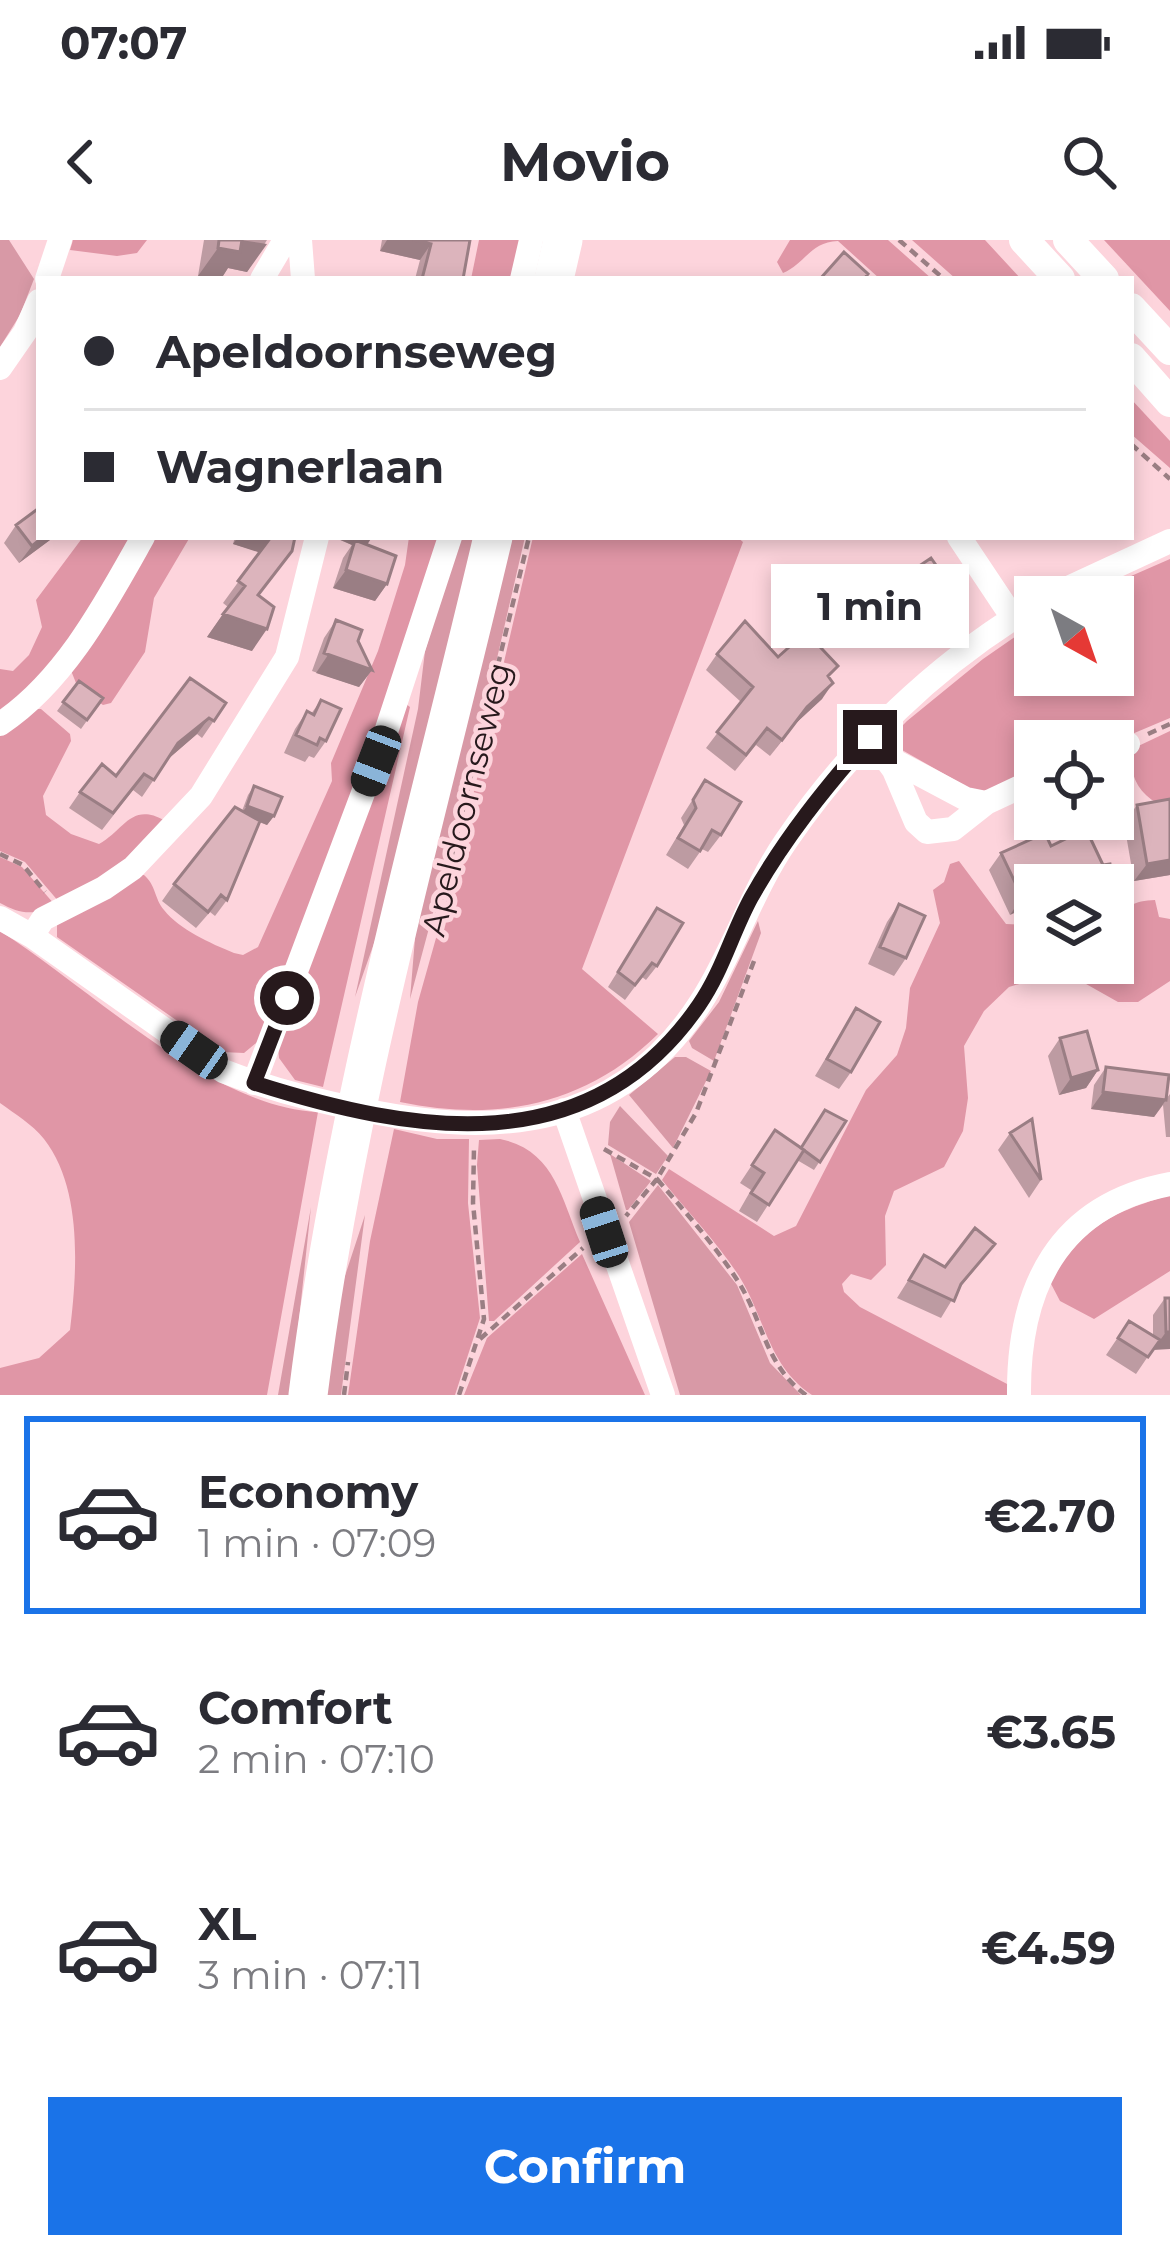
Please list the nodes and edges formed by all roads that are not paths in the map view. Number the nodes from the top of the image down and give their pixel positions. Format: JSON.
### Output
{"nodes":[{"id":1,"x":60,"y":240,"type":"edge"},
{"id":2,"x":285,"y":240,"type":"edge"},
{"id":3,"x":300,"y":240,"type":"edge"},
{"id":4,"x":531,"y":240,"type":"edge"},
{"id":5,"x":563,"y":240,"type":"edge"},
{"id":6,"x":1024,"y":240,"type":"edge"},
{"id":7,"x":1068,"y":240,"type":"edge"},
{"id":8,"x":48,"y":276,"type":"edge"},
{"id":9,"x":264,"y":276,"type":"edge"},
{"id":10,"x":303,"y":276,"type":"edge"},
{"id":11,"x":522,"y":276,"type":"edge"},
{"id":12,"x":555,"y":276,"type":"edge"},
{"id":13,"x":1057,"y":276,"type":"edge"},
{"id":14,"x":1101,"y":276,"type":"edge"},
{"id":15,"x":36,"y":308,"type":"edge"},
{"id":16,"x":1134,"y":311,"type":"edge"},
{"id":17,"x":1170,"y":350,"type":"edge"},
{"id":18,"x":1134,"y":361,"type":"edge"},
{"id":19,"x":0,"y":368,"type":"edge"},
{"id":20,"x":1170,"y":402,"type":"edge"},
{"id":21,"x":141,"y":540,"type":"edge"},
{"id":22,"x":316,"y":540,"type":"edge"},
{"id":23,"x":449,"y":540,"type":"edge"},
{"id":24,"x":492,"y":540,"type":"edge"},
{"id":25,"x":962,"y":540,"type":"edge"},
{"id":26,"x":1170,"y":541,"type":"edge"},
{"id":27,"x":1094,"y":576,"type":"edge"},
{"id":28,"x":1014,"y":600,"type":"edge"},
{"id":29,"x":1014,"y":620,"type":"edge"},
{"id":30,"x":0,"y":724,"type":"edge"},
{"id":31,"x":870,"y":737,"type":"junction"},
{"id":32,"x":887,"y":758,"type":"junction"},
{"id":33,"x":937,"y":784,"type":"junction"},
{"id":34,"x":1014,"y":790,"type":"edge"},
{"id":35,"x":986,"y":803,"type":"junction"},
{"id":36,"x":912,"y":815,"type":"junction"},
{"id":37,"x":0,"y":918,"type":"edge"},
{"id":38,"x":32,"y":936,"type":"junction"},
{"id":39,"x":254,"y":1083,"type":"junction"},
{"id":40,"x":564,"y":1110,"type":"junction"},
{"id":41,"x":1170,"y":1184,"type":"edge"},
{"id":42,"x":308,"y":1395,"type":"edge"},
{"id":43,"x":663,"y":1395,"type":"edge"},
{"id":44,"x":1018,"y":1395,"type":"edge"}],
"edges":[{"from":1,"to":8,"type":"street"},
{"from":2,"to":9,"type":"street"},
{"from":3,"to":10,"type":"street"},
{"from":4,"to":11,"type":"street"},
{"from":5,"to":12,"type":"main road"},
{"from":6,"to":13,"type":"street"},
{"from":7,"to":14,"type":"street"},
{"from":15,"to":19,"type":"street"},
{"from":16,"to":17,"type":"street"},
{"from":18,"to":20,"type":"street"},
{"from":21,"to":30,"type":"street"},
{"from":22,"to":38,"type":"street"},
{"from":23,"to":39,"type":"street"},
{"from":24,"to":42,"type":"main road","name":"Apeldoornseweg"},
{"from":25,"to":28,"type":"street"},
{"from":26,"to":27,"type":"street"},
{"from":29,"to":31,"type":"street"},
{"from":31,"to":32,"type":"street"},
{"from":31,"to":40,"type":"street"},
{"from":32,"to":33,"type":"street"},
{"from":32,"to":36,"type":"street"},
{"from":33,"to":35,"type":"street"},
{"from":33,"to":36,"type":"street"},
{"from":34,"to":35,"type":"street"},
{"from":35,"to":36,"type":"street"},
{"from":37,"to":38,"type":"street"},
{"from":38,"to":39,"type":"street"},
{"from":39,"to":40,"type":"street"},
{"from":40,"to":43,"type":"street"},
{"from":41,"to":44,"type":"street"}]}
